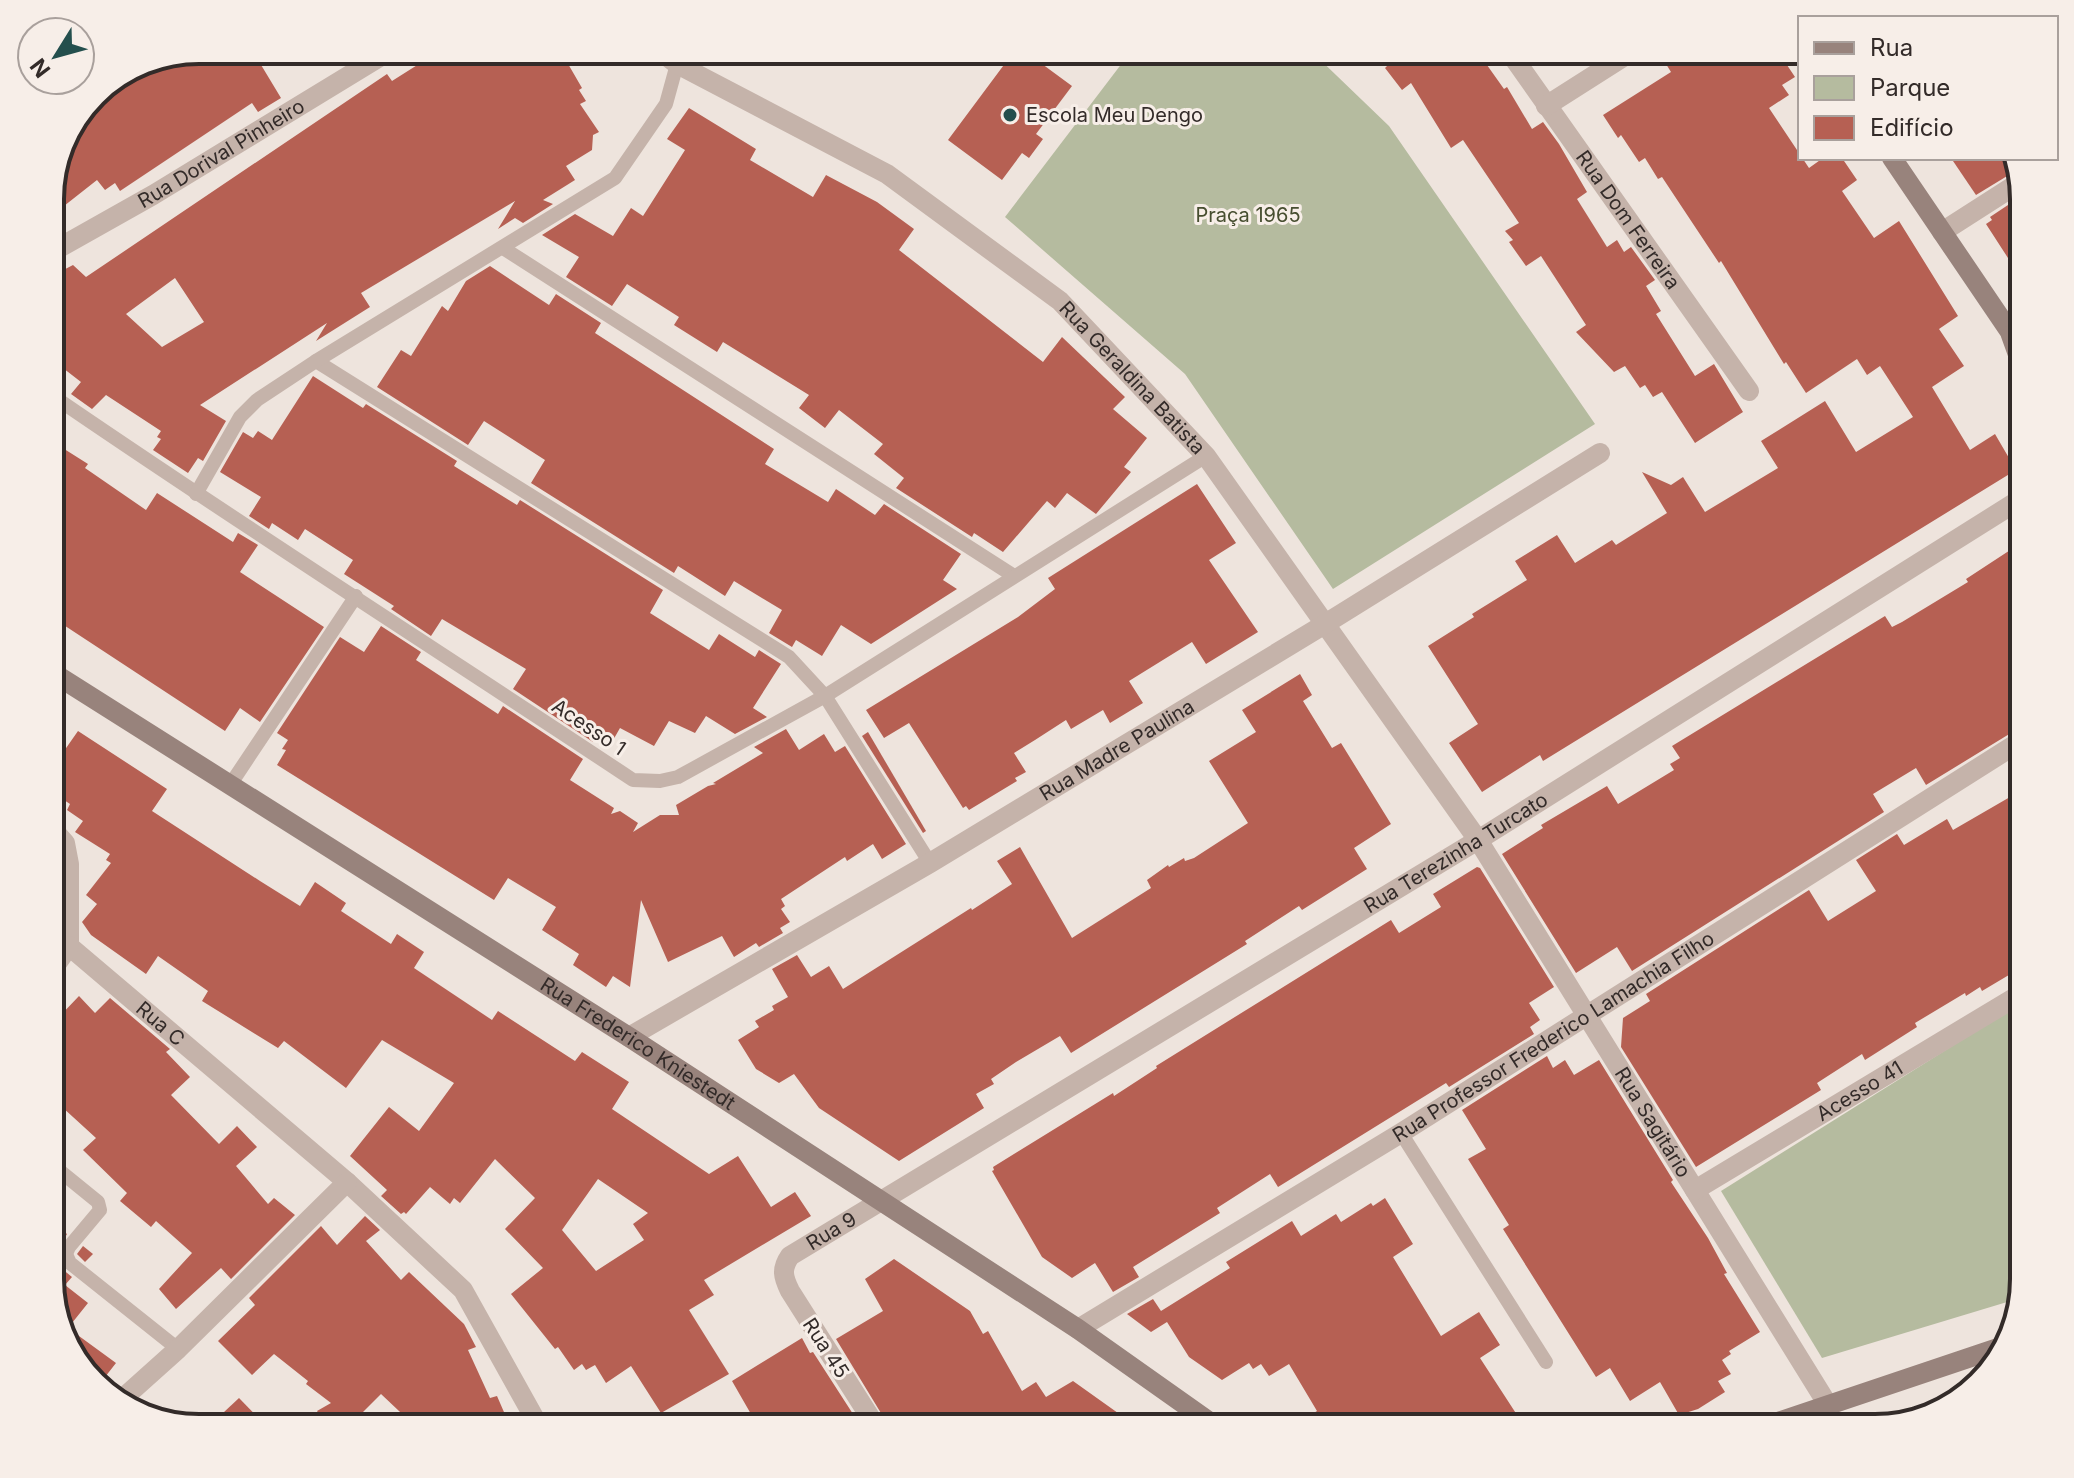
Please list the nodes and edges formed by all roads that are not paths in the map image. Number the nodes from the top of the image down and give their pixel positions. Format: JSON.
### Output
{"nodes":[{"id":1,"x":368,"y":64,"type":"edge"},
{"id":2,"x":677,"y":64,"type":"joint"},
{"id":3,"x":1518,"y":64,"type":"edge"},
{"id":4,"x":1612,"y":64,"type":"edge"},
{"id":5,"x":1546,"y":106,"type":"junction"},
{"id":6,"x":1893,"y":160,"type":"edge"},
{"id":7,"x":2009,"y":189,"type":"edge"},
{"id":8,"x":1942,"y":232,"type":"junction"},
{"id":9,"x":64,"y":245,"type":"edge"},
{"id":10,"x":503,"y":248,"type":"junction"},
{"id":11,"x":2010,"y":329,"type":"edge"},
{"id":12,"x":316,"y":361,"type":"junction"},
{"id":13,"x":1749,"y":391,"type":"dead end"},
{"id":14,"x":64,"y":404,"type":"edge"},
{"id":15,"x":1600,"y":453,"type":"dead end"},
{"id":16,"x":1206,"y":456,"type":"junction"},
{"id":17,"x":196,"y":494,"type":"junction"},
{"id":18,"x":2010,"y":506,"type":"edge"},
{"id":19,"x":1014,"y":576,"type":"junction"},
{"id":20,"x":356,"y":596,"type":"junction"},
{"id":21,"x":1325,"y":624,"type":"junction"},
{"id":22,"x":64,"y":680,"type":"edge"},
{"id":23,"x":825,"y":696,"type":"junction"},
{"id":24,"x":2010,"y":748,"type":"edge"},
{"id":25,"x":230,"y":785,"type":"junction"},
{"id":26,"x":1478,"y":840,"type":"junction"},
{"id":27,"x":64,"y":842,"type":"edge"},
{"id":28,"x":930,"y":863,"type":"junction"},
{"id":29,"x":69,"y":946,"type":"junction"},
{"id":30,"x":64,"y":953,"type":"edge"},
{"id":31,"x":2010,"y":1000,"type":"edge"},
{"id":32,"x":1588,"y":1014,"type":"junction"},
{"id":33,"x":629,"y":1037,"type":"junction"},
{"id":34,"x":1401,"y":1133,"type":"junction"},
{"id":35,"x":64,"y":1174,"type":"edge"},
{"id":36,"x":347,"y":1182,"type":"junction"},
{"id":37,"x":1695,"y":1190,"type":"junction"},
{"id":38,"x":881,"y":1201,"type":"junction"},
{"id":39,"x":784,"y":1265,"type":"joint"},
{"id":40,"x":1078,"y":1329,"type":"junction"},
{"id":41,"x":178,"y":1349,"type":"junction"},
{"id":42,"x":1989,"y":1351,"type":"edge"},
{"id":43,"x":1546,"y":1362,"type":"dead end"},
{"id":44,"x":128,"y":1394,"type":"edge"},
{"id":45,"x":1828,"y":1405,"type":"junction"},
{"id":46,"x":530,"y":1414,"type":"edge"},
{"id":47,"x":868,"y":1414,"type":"edge"},
{"id":48,"x":1198,"y":1414,"type":"edge"},
{"id":49,"x":1801,"y":1414,"type":"edge"}],
"edges":[{"from":1,"to":9,"type":"street","name":"Rua Dorival Pinheiro"},
{"from":2,"to":10,"type":"lane"},
{"from":2,"to":16,"type":"street","name":"Rua Geraldina Batista"},
{"from":3,"to":5,"type":"street","name":"Rua Dom Ferreira"},
{"from":4,"to":5,"type":"street"},
{"from":5,"to":13,"type":"street","name":"Rua Dom Ferreira"},
{"from":6,"to":8,"type":"street"},
{"from":7,"to":8,"type":"street"},
{"from":8,"to":11,"type":"street"},
{"from":10,"to":12,"type":"lane"},
{"from":10,"to":19,"type":"lane"},
{"from":12,"to":17,"type":"lane"},
{"from":12,"to":23,"type":"lane"},
{"from":14,"to":17,"type":"lane","name":"Acesso 1"},
{"from":15,"to":21,"type":"street","name":"Rua Madre Paulina"},
{"from":16,"to":19,"type":"lane","name":"Acesso 1"},
{"from":16,"to":21,"type":"street","name":"Rua Geraldina Batista"},
{"from":17,"to":20,"type":"lane","name":"Acesso 1"},
{"from":18,"to":26,"type":"street","name":"Rua Terezinha Turcato"},
{"from":19,"to":23,"type":"lane","name":"Acesso 1"},
{"from":20,"to":23,"type":"lane","name":"Acesso 1"},
{"from":20,"to":25,"type":"lane"},
{"from":21,"to":26,"type":"street","name":"Rua Geraldina Batista"},
{"from":21,"to":28,"type":"street","name":"Rua Madre Paulina"},
{"from":22,"to":25,"type":"street","name":"Rua Frederico Kniestedt"},
{"from":23,"to":28,"type":"lane"},
{"from":24,"to":32,"type":"street","name":"Rua Professor Frederico Lamachia Filho"},
{"from":25,"to":33,"type":"street","name":"Rua Frederico Kniestedt"},
{"from":26,"to":32,"type":"street","name":"Rua Sagitário"},
{"from":26,"to":38,"type":"street","name":"Rua Terezinha Turcato"},
{"from":27,"to":29,"type":"street"},
{"from":28,"to":33,"type":"street","name":"Rua Madre Paulina"},
{"from":29,"to":30,"type":"street"},
{"from":29,"to":36,"type":"street","name":"Rua C"},
{"from":31,"to":37,"type":"street","name":"Acesso 41"},
{"from":32,"to":34,"type":"street","name":"Rua Professor Frederico Lamachia Filho"},
{"from":32,"to":37,"type":"street","name":"Rua Sagitário"},
{"from":33,"to":38,"type":"street","name":"Rua Frederico Kniestedt"},
{"from":34,"to":40,"type":"street","name":"Rua Professor Frederico Lamachia Filho"},
{"from":34,"to":43,"type":"lane"},
{"from":35,"to":41,"type":"lane"},
{"from":36,"to":41,"type":"street"},
{"from":36,"to":46,"type":"street","name":"Rua C"},
{"from":37,"to":45,"type":"street","name":"Rua Sagitário"},
{"from":38,"to":39,"type":"street","name":"Rua 9"},
{"from":38,"to":40,"type":"street","name":"Rua Frederico Kniestedt"},
{"from":39,"to":47,"type":"street","name":"Rua 45"},
{"from":40,"to":48,"type":"street","name":"Rua Frederico Kniestedt"},
{"from":41,"to":44,"type":"street"},
{"from":42,"to":45,"type":"street"},
{"from":45,"to":49,"type":"street"}]}
